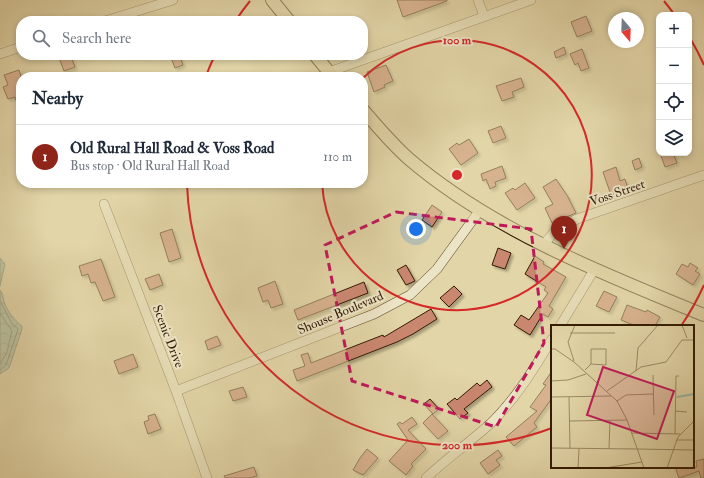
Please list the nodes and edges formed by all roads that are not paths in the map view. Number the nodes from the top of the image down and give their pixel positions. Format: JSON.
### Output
{"nodes":[{"id":1,"x":173,"y":0,"type":"edge"},
{"id":2,"x":272,"y":0,"type":"edge"},
{"id":3,"x":478,"y":0,"type":"edge"},
{"id":4,"x":531,"y":0,"type":"edge"},
{"id":5,"x":121,"y":16,"type":"edge"},
{"id":6,"x":285,"y":16,"type":"edge"},
{"id":7,"x":484,"y":16,"type":"junction"},
{"id":8,"x":16,"y":49,"type":"edge"},
{"id":9,"x":0,"y":54,"type":"edge"},
{"id":10,"x":320,"y":60,"type":"edge"},
{"id":11,"x":329,"y":72,"type":"edge"},
{"id":12,"x":339,"y":72,"type":"edge"},
{"id":13,"x":368,"y":115,"type":"edge"},
{"id":14,"x":704,"y":176,"type":"edge"},
{"id":15,"x":104,"y":204,"type":"dead end"},
{"id":16,"x":480,"y":210,"type":"junction"},
{"id":17,"x":544,"y":244,"type":"junction"},
{"id":18,"x":594,"y":270,"type":"junction"},
{"id":19,"x":704,"y":316,"type":"edge"},
{"id":20,"x":561,"y":325,"type":"edge"},
{"id":21,"x":551,"y":342,"type":"edge"},
{"id":22,"x":176,"y":391,"type":"junction"},
{"id":23,"x":207,"y":478,"type":"edge"},
{"id":24,"x":426,"y":478,"type":"edge"}],
"edges":[{"from":1,"to":5,"type":"street"},
{"from":2,"to":6,"type":"main road"},
{"from":3,"to":7,"type":"street"},
{"from":4,"to":7,"type":"street"},
{"from":7,"to":12,"type":"street"},
{"from":8,"to":9,"type":"street"},
{"from":10,"to":11,"type":"main road"},
{"from":13,"to":16,"type":"main road"},
{"from":14,"to":17,"type":"street","name":"Voss Street"},
{"from":15,"to":22,"type":"street","name":"Scenic Drive"},
{"from":16,"to":17,"type":"main road"},
{"from":16,"to":22,"type":"street","name":"Shouse Boulevard"},
{"from":17,"to":18,"type":"main road"},
{"from":18,"to":19,"type":"main road"},
{"from":18,"to":20,"type":"street"},
{"from":21,"to":24,"type":"street"},
{"from":22,"to":23,"type":"street","name":"Scenic Drive"}]}
